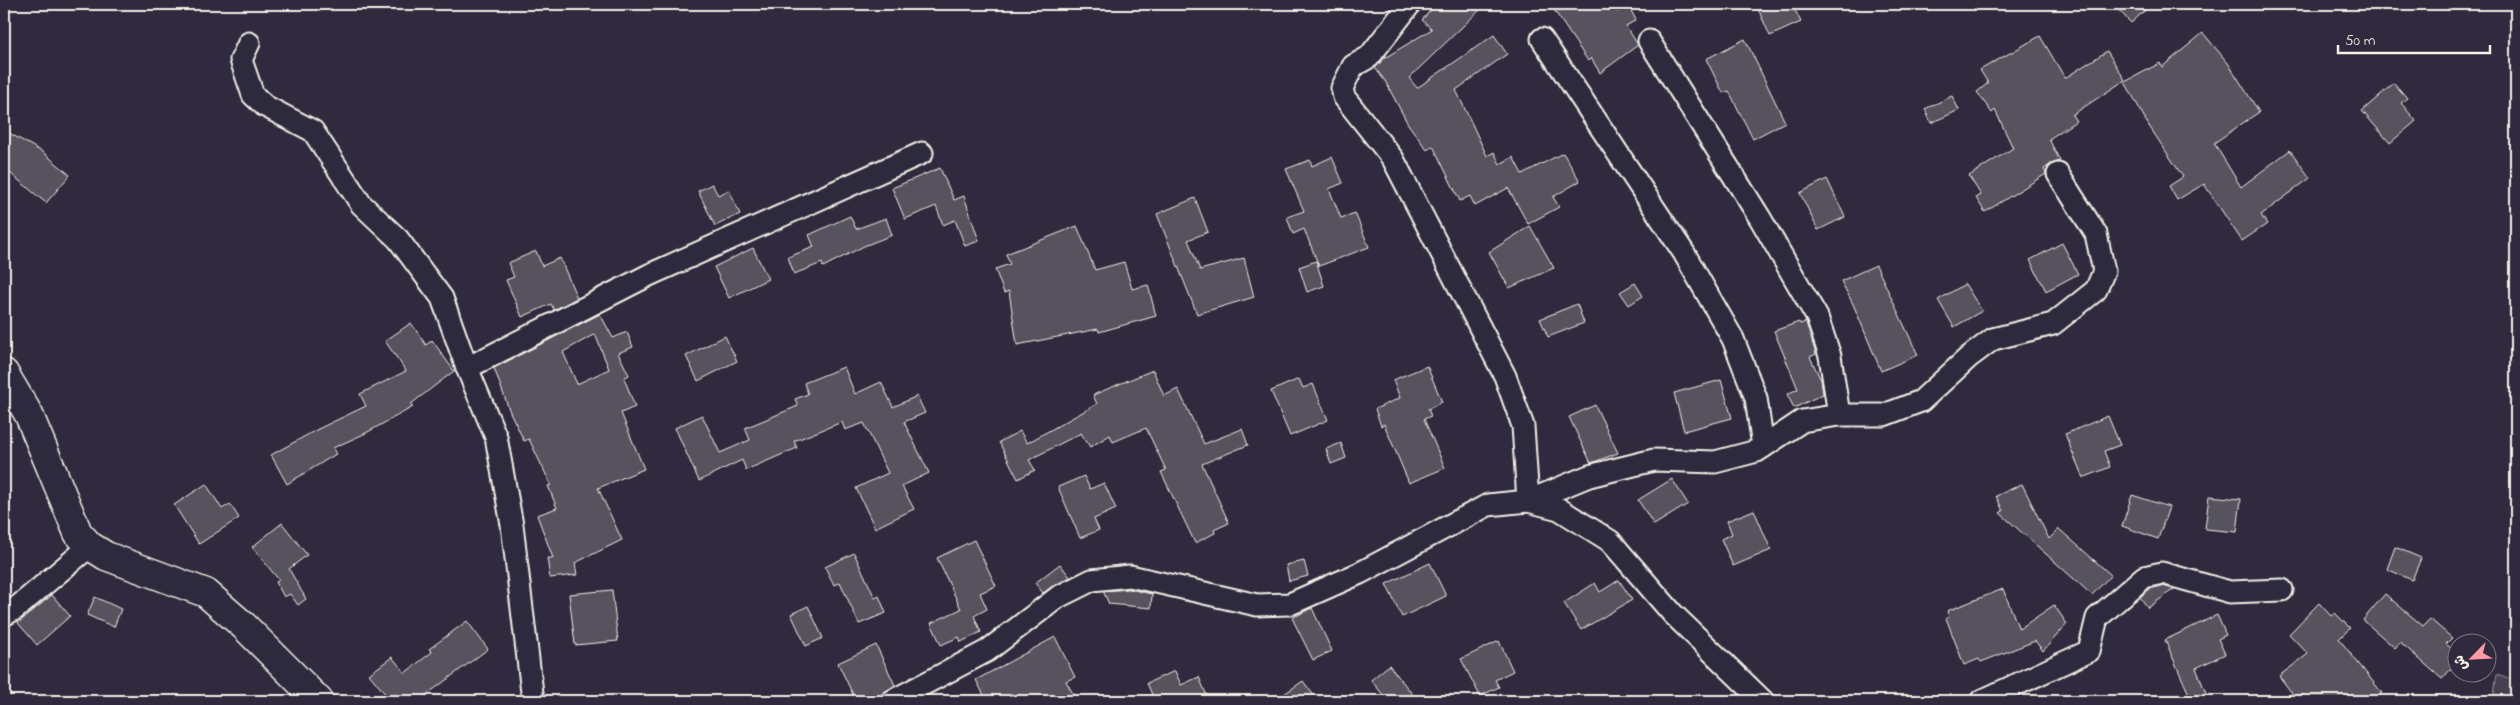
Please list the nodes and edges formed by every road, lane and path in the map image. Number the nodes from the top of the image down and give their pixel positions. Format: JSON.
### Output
{"nodes":[{"id":1,"x":1410,"y":4,"type":"edge"},
{"id":2,"x":1542,"y":39,"type":"dead end"},
{"id":3,"x":1649,"y":41,"type":"dead end"},
{"id":4,"x":249,"y":43,"type":"dead end"},
{"id":5,"x":922,"y":153,"type":"dead end"},
{"id":6,"x":2058,"y":174,"type":"dead end"},
{"id":7,"x":467,"y":368,"type":"junction"},
{"id":8,"x":4,"y":373,"type":"edge"},
{"id":9,"x":1839,"y":415,"type":"junction"},
{"id":10,"x":1763,"y":447,"type":"junction"},
{"id":11,"x":1528,"y":500,"type":"junction"},
{"id":12,"x":90,"y":546,"type":"junction"},
{"id":13,"x":2282,"y":590,"type":"dead end"},
{"id":14,"x":4,"y":615,"type":"edge"},
{"id":15,"x":318,"y":701,"type":"edge"},
{"id":16,"x":533,"y":701,"type":"edge"},
{"id":17,"x":892,"y":701,"type":"edge"},
{"id":18,"x":1763,"y":701,"type":"edge"},
{"id":19,"x":1981,"y":701,"type":"edge"}],
"edges":[{"from":1,"to":11,"type":"street"},
{"from":2,"to":10,"type":"street"},
{"from":3,"to":9,"type":"street"},
{"from":4,"to":7,"type":"street"},
{"from":5,"to":7,"type":"street"},
{"from":6,"to":9,"type":"street"},
{"from":7,"to":16,"type":"street"},
{"from":8,"to":12,"type":"main road"},
{"from":9,"to":10,"type":"street"},
{"from":10,"to":11,"type":"street"},
{"from":11,"to":17,"type":"street"},
{"from":11,"to":18,"type":"street"},
{"from":12,"to":14,"type":"street"},
{"from":12,"to":15,"type":"main road"},
{"from":13,"to":19,"type":"street"}]}
